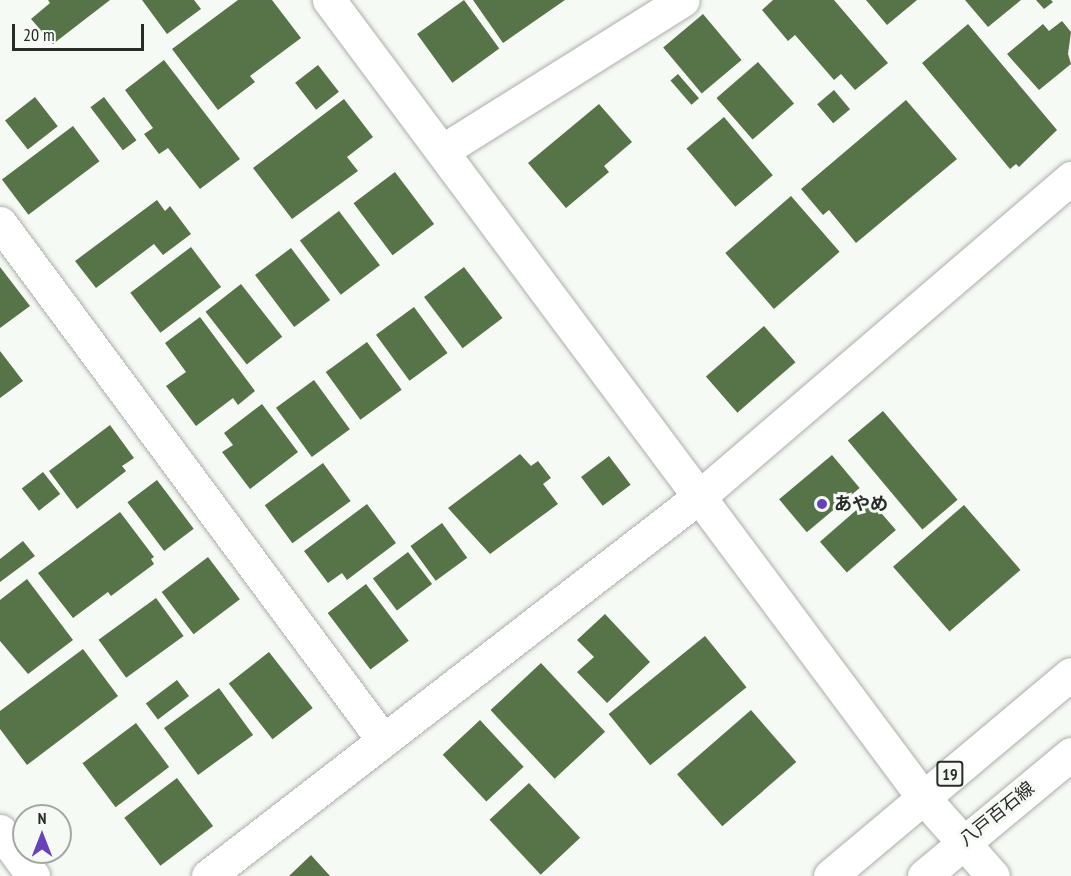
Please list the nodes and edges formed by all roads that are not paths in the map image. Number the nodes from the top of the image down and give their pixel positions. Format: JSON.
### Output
{"nodes":[{"id":1,"x":329,"y":0,"type":"edge"},
{"id":2,"x":683,"y":0,"type":"edge"},
{"id":3,"x":442,"y":150,"type":"junction"},
{"id":4,"x":1071,"y":178,"type":"edge"},
{"id":5,"x":0,"y":223,"type":"edge"},
{"id":6,"x":700,"y":496,"type":"junction"},
{"id":7,"x":1071,"y":674,"type":"edge"},
{"id":8,"x":383,"y":740,"type":"junction"},
{"id":9,"x":1071,"y":754,"type":"edge"},
{"id":10,"x":922,"y":796,"type":"junction"},
{"id":11,"x":0,"y":831,"type":"edge"},
{"id":12,"x":963,"y":842,"type":"junction"},
{"id":13,"x":33,"y":876,"type":"edge"},
{"id":14,"x":208,"y":876,"type":"edge"},
{"id":15,"x":830,"y":876,"type":"edge"},
{"id":16,"x":924,"y":876,"type":"edge"},
{"id":17,"x":993,"y":876,"type":"edge"}],
"edges":[{"from":1,"to":3,"type":"street"},
{"from":2,"to":3,"type":"street"},
{"from":3,"to":6,"type":"street"},
{"from":4,"to":6,"type":"street"},
{"from":5,"to":8,"type":"street"},
{"from":6,"to":8,"type":"street"},
{"from":6,"to":10,"type":"street"},
{"from":7,"to":10,"type":"street","number":"19"},
{"from":8,"to":14,"type":"street"},
{"from":9,"to":12,"type":"street","name":"八戸百石線"},
{"from":10,"to":12,"type":"street"},
{"from":10,"to":15,"type":"street","number":"19"},
{"from":11,"to":13,"type":"street"},
{"from":12,"to":16,"type":"street","name":"八戸百石線"},
{"from":12,"to":17,"type":"street"}]}
